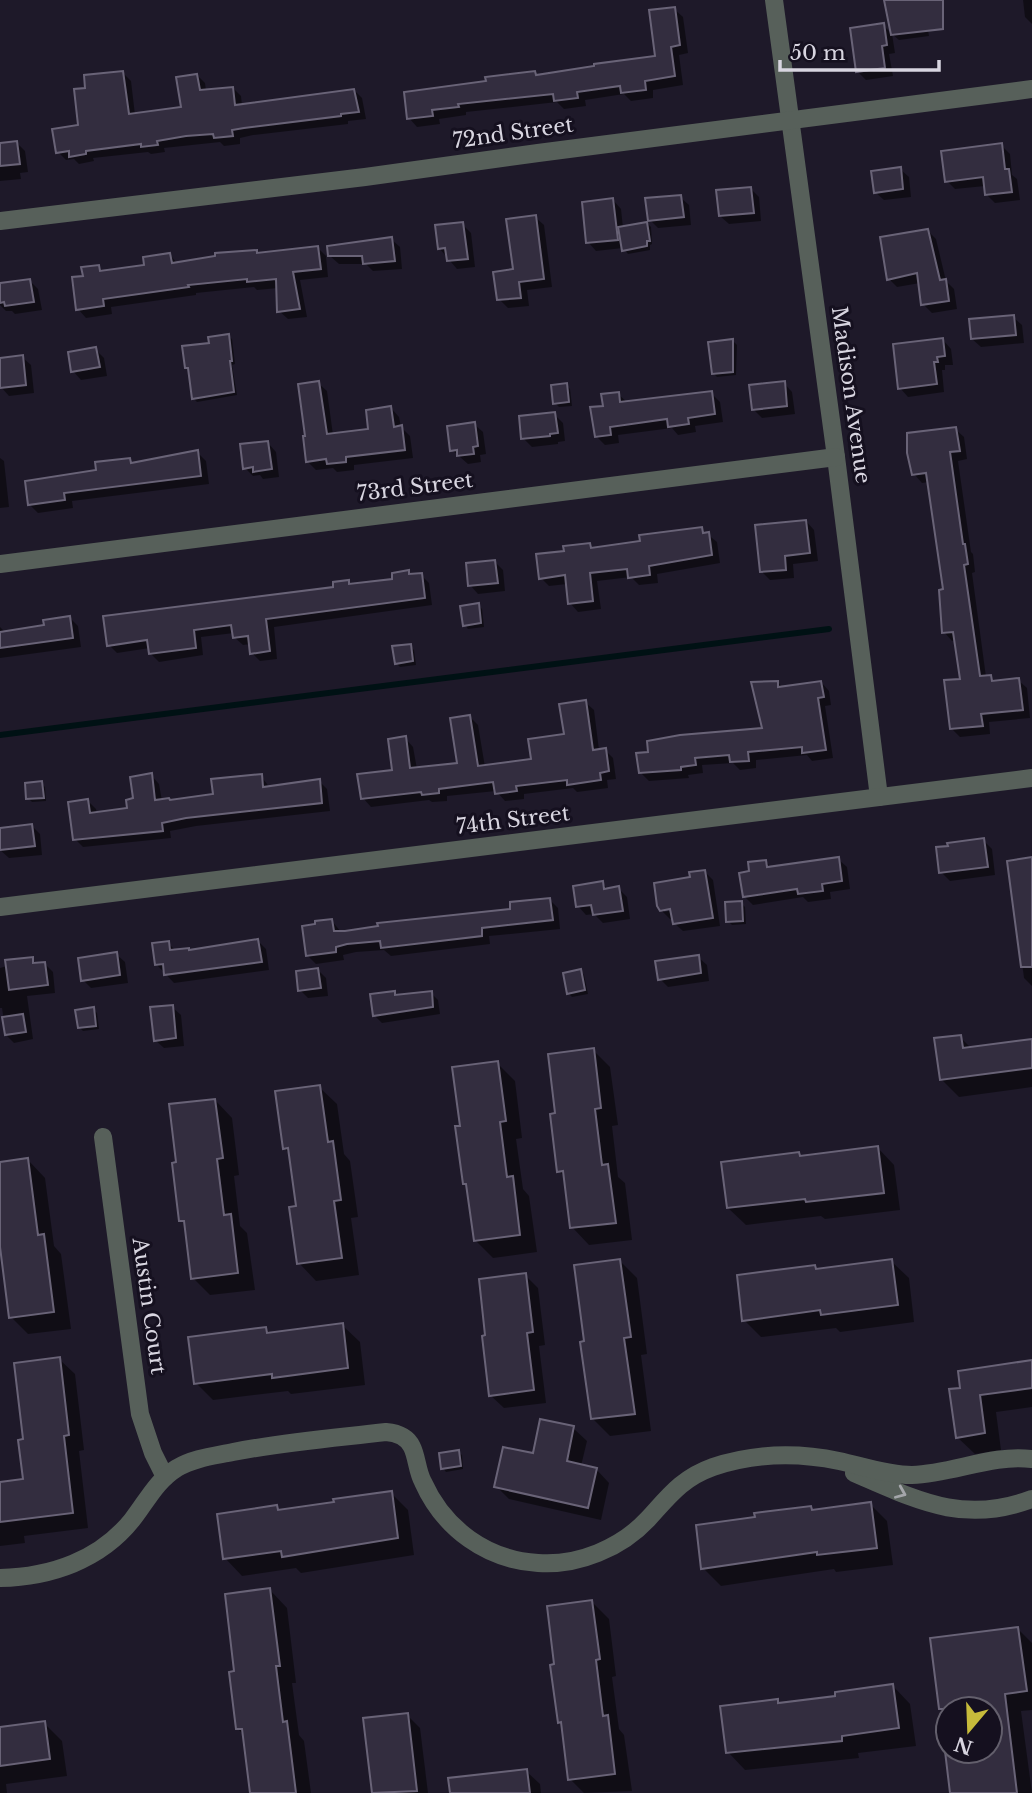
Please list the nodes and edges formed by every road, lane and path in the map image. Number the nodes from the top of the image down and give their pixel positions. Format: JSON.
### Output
{"nodes":[{"id":1,"x":774,"y":0,"type":"edge"},
{"id":2,"x":1032,"y":89,"type":"edge"},
{"id":3,"x":791,"y":120,"type":"junction"},
{"id":4,"x":0,"y":222,"type":"edge"},
{"id":5,"x":836,"y":457,"type":"junction"},
{"id":6,"x":0,"y":564,"type":"edge"},
{"id":7,"x":1032,"y":778,"type":"edge"},
{"id":8,"x":879,"y":797,"type":"junction"},
{"id":9,"x":0,"y":907,"type":"edge"},
{"id":10,"x":103,"y":1137,"type":"dead end"},
{"id":11,"x":816,"y":1456,"type":"junction"},
{"id":12,"x":1032,"y":1459,"type":"edge"},
{"id":13,"x":165,"y":1477,"type":"junction"},
{"id":14,"x":1032,"y":1499,"type":"edge"},
{"id":15,"x":0,"y":1578,"type":"edge"}],
"edges":[{"from":1,"to":3,"type":"street","name":"Madison Avenue"},
{"from":2,"to":3,"type":"street","name":"72nd Street"},
{"from":3,"to":4,"type":"street","name":"72nd Street"},
{"from":3,"to":5,"type":"street","name":"Madison Avenue"},
{"from":5,"to":6,"type":"street","name":"73rd Street"},
{"from":5,"to":8,"type":"street","name":"Madison Avenue"},
{"from":7,"to":8,"type":"street","name":"74th Street"},
{"from":8,"to":9,"type":"street","name":"74th Street"},
{"from":10,"to":13,"type":"street","name":"Austin Court"},
{"from":11,"to":12,"type":"street"},
{"from":11,"to":13,"type":"street"},
{"from":11,"to":14,"type":"street","one_way":true},
{"from":13,"to":15,"type":"street"}]}
